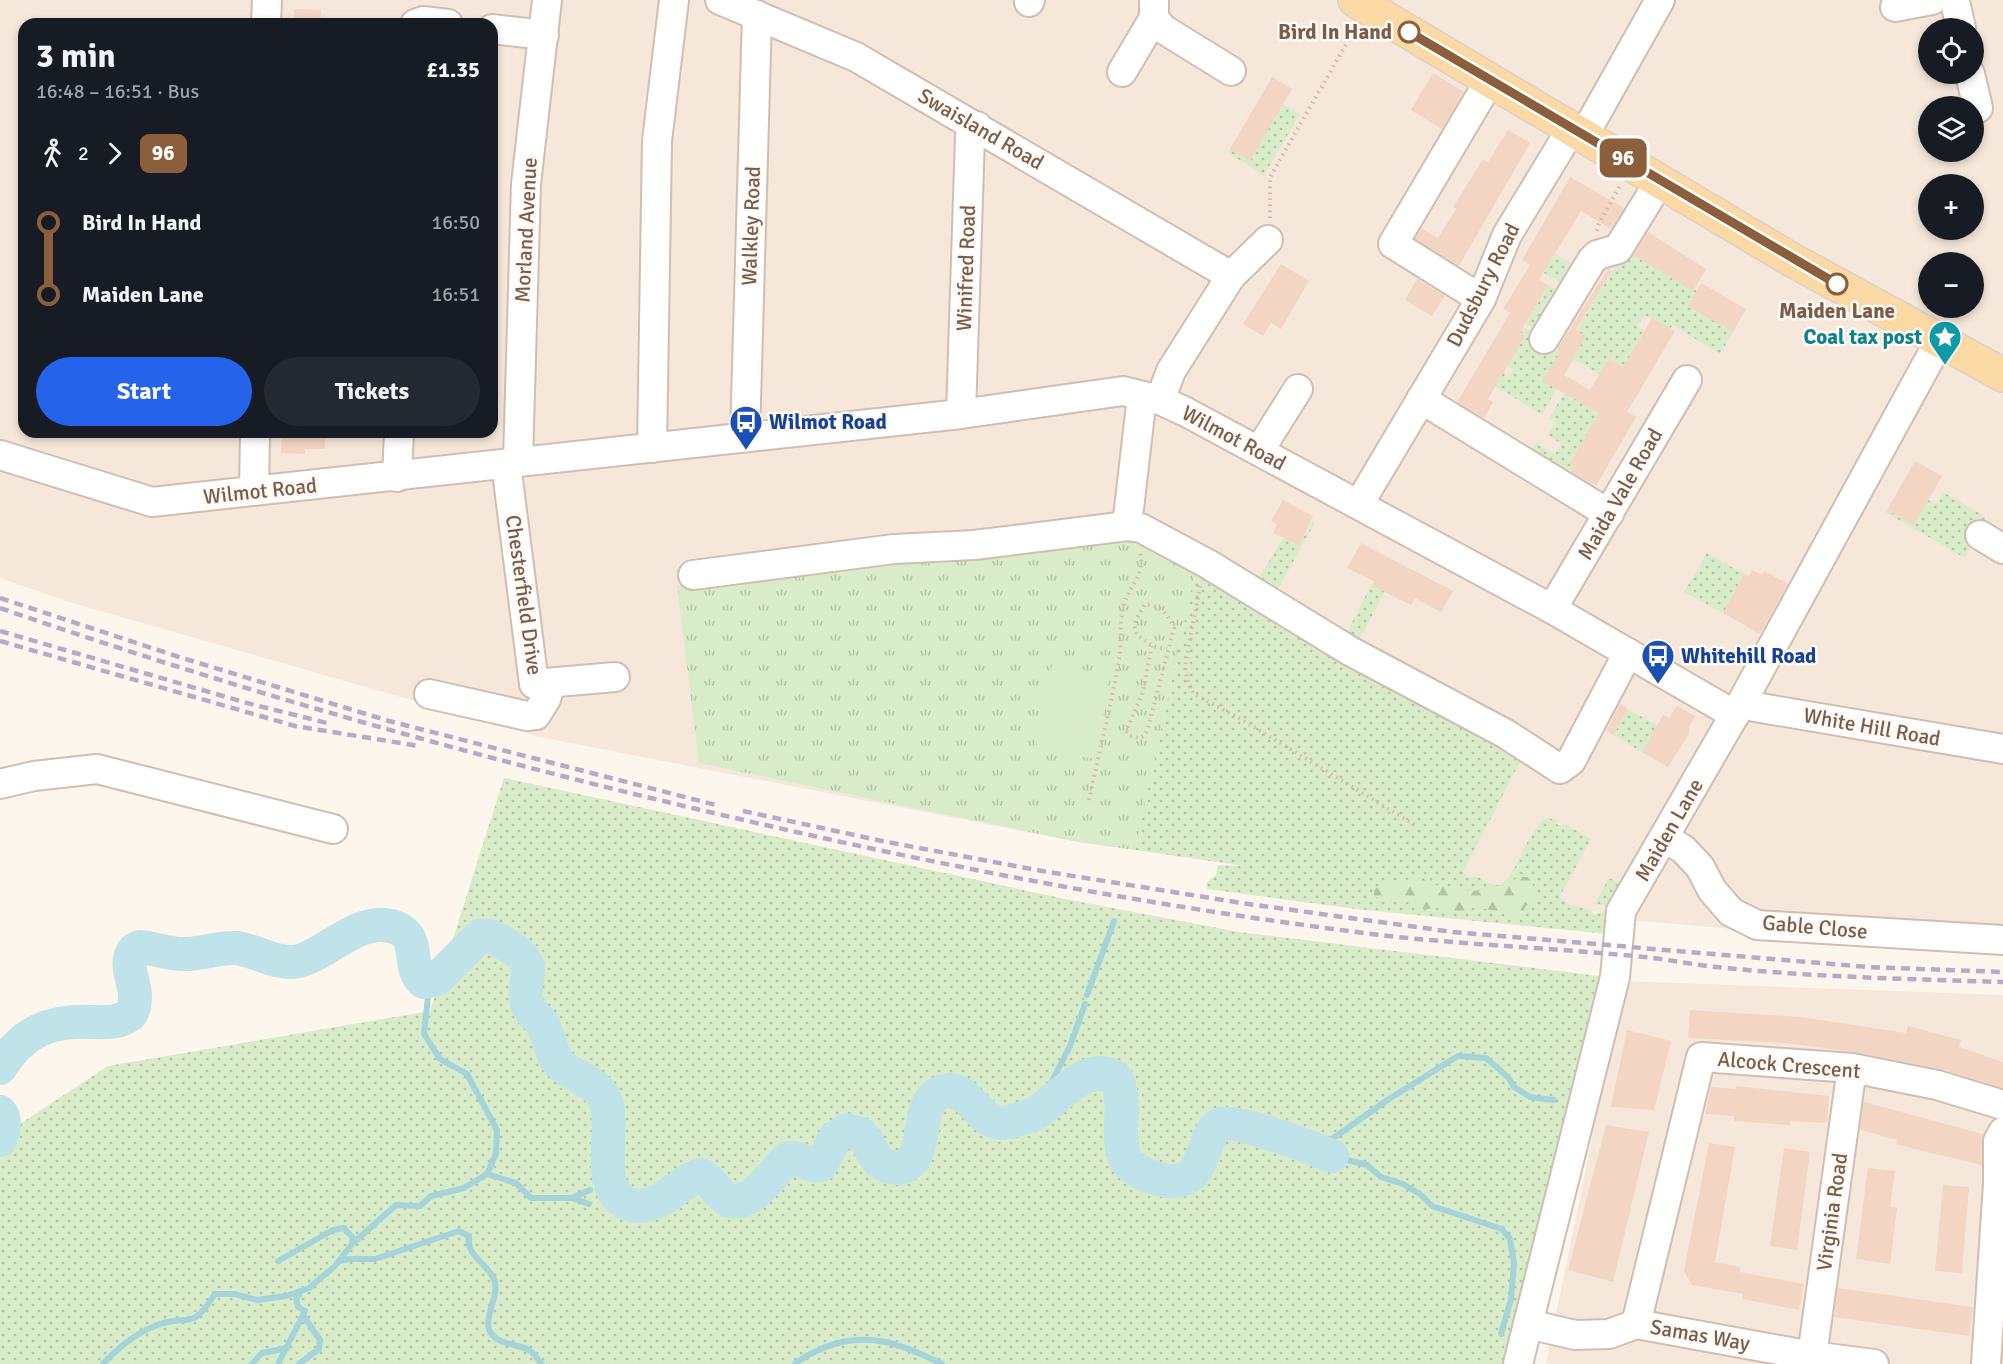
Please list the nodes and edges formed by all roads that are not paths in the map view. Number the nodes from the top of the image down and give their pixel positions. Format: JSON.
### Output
{"nodes":[{"id":1,"x":267,"y":0,"type":"edge"},
{"id":2,"x":548,"y":0,"type":"edge"},
{"id":3,"x":674,"y":0,"type":"edge"},
{"id":4,"x":720,"y":0,"type":"edge"},
{"id":5,"x":1660,"y":0,"type":"edge"},
{"id":6,"x":1361,"y":3,"type":"edge"},
{"id":7,"x":1152,"y":5,"type":"edge"},
{"id":8,"x":1954,"y":6,"type":"edge"},
{"id":9,"x":1895,"y":7,"type":"dead end"},
{"id":10,"x":757,"y":15,"type":"junction"},
{"id":11,"x":266,"y":18,"type":"edge"},
{"id":12,"x":498,"y":30,"type":"edge"},
{"id":13,"x":544,"y":35,"type":"junction"},
{"id":14,"x":1231,"y":71,"type":"dead end"},
{"id":15,"x":1122,"y":72,"type":"dead end"},
{"id":16,"x":1490,"y":80,"type":"junction"},
{"id":17,"x":977,"y":126,"type":"junction"},
{"id":18,"x":1578,"y":132,"type":"junction"},
{"id":19,"x":1660,"y":181,"type":"junction"},
{"id":20,"x":1268,"y":240,"type":"road end"},
{"id":21,"x":1231,"y":276,"type":"junction"},
{"id":22,"x":1481,"y":299,"type":"junction"},
{"id":23,"x":1544,"y":339,"type":"dead end"},
{"id":24,"x":1940,"y":340,"type":"junction"},
{"id":25,"x":2003,"y":375,"type":"edge"},
{"id":26,"x":1687,"y":380,"type":"dead end"},
{"id":27,"x":1298,"y":388,"type":"dead end"},
{"id":28,"x":1151,"y":398,"type":"junction"},
{"id":29,"x":1421,"y":399,"type":"junction"},
{"id":30,"x":961,"y":414,"type":"junction"},
{"id":31,"x":745,"y":436,"type":"junction"},
{"id":32,"x":255,"y":438,"type":"edge"},
{"id":33,"x":399,"y":438,"type":"edge"},
{"id":34,"x":652,"y":448,"type":"junction"},
{"id":35,"x":1259,"y":451,"type":"junction"},
{"id":36,"x":0,"y":455,"type":"edge"},
{"id":37,"x":512,"y":463,"type":"junction"},
{"id":38,"x":397,"y":477,"type":"junction"},
{"id":39,"x":254,"y":492,"type":"junction"},
{"id":40,"x":1359,"y":504,"type":"junction"},
{"id":41,"x":1609,"y":514,"type":"junction"},
{"id":42,"x":1134,"y":527,"type":"junction"},
{"id":43,"x":693,"y":574,"type":"dead end"},
{"id":44,"x":1552,"y":609,"type":"junction"},
{"id":45,"x":1628,"y":653,"type":"junction"},
{"id":46,"x":615,"y":677,"type":"dead end"},
{"id":47,"x":550,"y":682,"type":"junction"},
{"id":48,"x":429,"y":694,"type":"dead end"},
{"id":49,"x":1739,"y":708,"type":"junction"},
{"id":50,"x":2003,"y":749,"type":"edge"},
{"id":51,"x":0,"y":784,"type":"edge"},
{"id":52,"x":333,"y":829,"type":"dead end"},
{"id":53,"x":1664,"y":838,"type":"junction"},
{"id":54,"x":2003,"y":940,"type":"edge"},
{"id":55,"x":1852,"y":1068,"type":"junction"},
{"id":56,"x":2003,"y":1106,"type":"edge"},
{"id":57,"x":2003,"y":1132,"type":"edge"},
{"id":58,"x":1528,"y":1324,"type":"junction"},
{"id":59,"x":1636,"y":1324,"type":"junction"},
{"id":60,"x":1812,"y":1356,"type":"junction"},
{"id":61,"x":1518,"y":1364,"type":"edge"},
{"id":62,"x":1874,"y":1364,"type":"edge"},
{"id":63,"x":1986,"y":1364,"type":"edge"}],
"edges":[{"from":1,"to":11,"type":"street"},
{"from":2,"to":13,"type":"street","name":"Morland Avenue"},
{"from":3,"to":34,"type":"street"},
{"from":4,"to":10,"type":"street","name":"Swaisland Road"},
{"from":5,"to":18,"type":"street","name":"Dudsbury Road"},
{"from":6,"to":16,"type":"main road"},
{"from":7,"to":14,"type":"street"},
{"from":7,"to":15,"type":"street"},
{"from":8,"to":9,"type":"street"},
{"from":10,"to":17,"type":"street","name":"Swaisland Road"},
{"from":10,"to":31,"type":"street","name":"Walkley Road"},
{"from":12,"to":13,"type":"street"},
{"from":13,"to":37,"type":"street","name":"Morland Avenue"},
{"from":16,"to":18,"type":"main road"},
{"from":16,"to":22,"type":"street"},
{"from":17,"to":21,"type":"street","name":"Swaisland Road"},
{"from":17,"to":30,"type":"street","name":"Winifred Road"},
{"from":18,"to":19,"type":"main road"},
{"from":18,"to":22,"type":"street","name":"Dudsbury Road"},
{"from":19,"to":23,"type":"street"},
{"from":19,"to":24,"type":"main road"},
{"from":20,"to":21,"type":"street"},
{"from":21,"to":28,"type":"street"},
{"from":22,"to":29,"type":"street","name":"Dudsbury Road"},
{"from":24,"to":25,"type":"main road"},
{"from":24,"to":49,"type":"street","name":"Maiden Lane"},
{"from":26,"to":41,"type":"street","name":"Maida Vale Road"},
{"from":27,"to":35,"type":"street"},
{"from":28,"to":30,"type":"street","name":"Wilmot Road"},
{"from":28,"to":35,"type":"street","name":"Wilmot Road"},
{"from":28,"to":42,"type":"street"},
{"from":29,"to":40,"type":"street","name":"Dudsbury Road"},
{"from":29,"to":41,"type":"street"},
{"from":30,"to":31,"type":"street","name":"Wilmot Road"},
{"from":31,"to":34,"type":"street","name":"Wilmot Road"},
{"from":32,"to":39,"type":"street"},
{"from":33,"to":38,"type":"street"},
{"from":34,"to":37,"type":"street","name":"Wilmot Road"},
{"from":35,"to":40,"type":"street","name":"Wilmot Road"},
{"from":36,"to":39,"type":"street","name":"Wilmot Road"},
{"from":37,"to":38,"type":"street","name":"Wilmot Road"},
{"from":37,"to":47,"type":"street","name":"Chesterfield Drive"},
{"from":38,"to":39,"type":"street","name":"Wilmot Road"},
{"from":40,"to":44,"type":"street","name":"Wilmot Road"},
{"from":41,"to":44,"type":"street","name":"Maida Vale Road"},
{"from":42,"to":43,"type":"street"},
{"from":42,"to":45,"type":"street"},
{"from":44,"to":45,"type":"street","name":"Wilmot Road"},
{"from":45,"to":49,"type":"street","name":"Wilmot Road"},
{"from":46,"to":47,"type":"street","name":"Chesterfield Drive"},
{"from":47,"to":48,"type":"street"},
{"from":49,"to":50,"type":"street","name":"White Hill Road"},
{"from":49,"to":53,"type":"street","name":"Maiden Lane"},
{"from":51,"to":52,"type":"street"},
{"from":53,"to":54,"type":"street","name":"Gable Close"},
{"from":53,"to":58,"type":"street","name":"Maiden Lane"},
{"from":55,"to":56,"type":"street","name":"Alcock Crescent"},
{"from":55,"to":59,"type":"street","name":"Alcock Crescent"},
{"from":55,"to":60,"type":"street","name":"Virginia Road"},
{"from":57,"to":63,"type":"street"},
{"from":58,"to":59,"type":"street","name":"Samas Way"},
{"from":58,"to":61,"type":"street","name":"Maiden Lane"},
{"from":59,"to":60,"type":"street","name":"Samas Way"},
{"from":60,"to":62,"type":"street","name":"Samas Way"}]}
